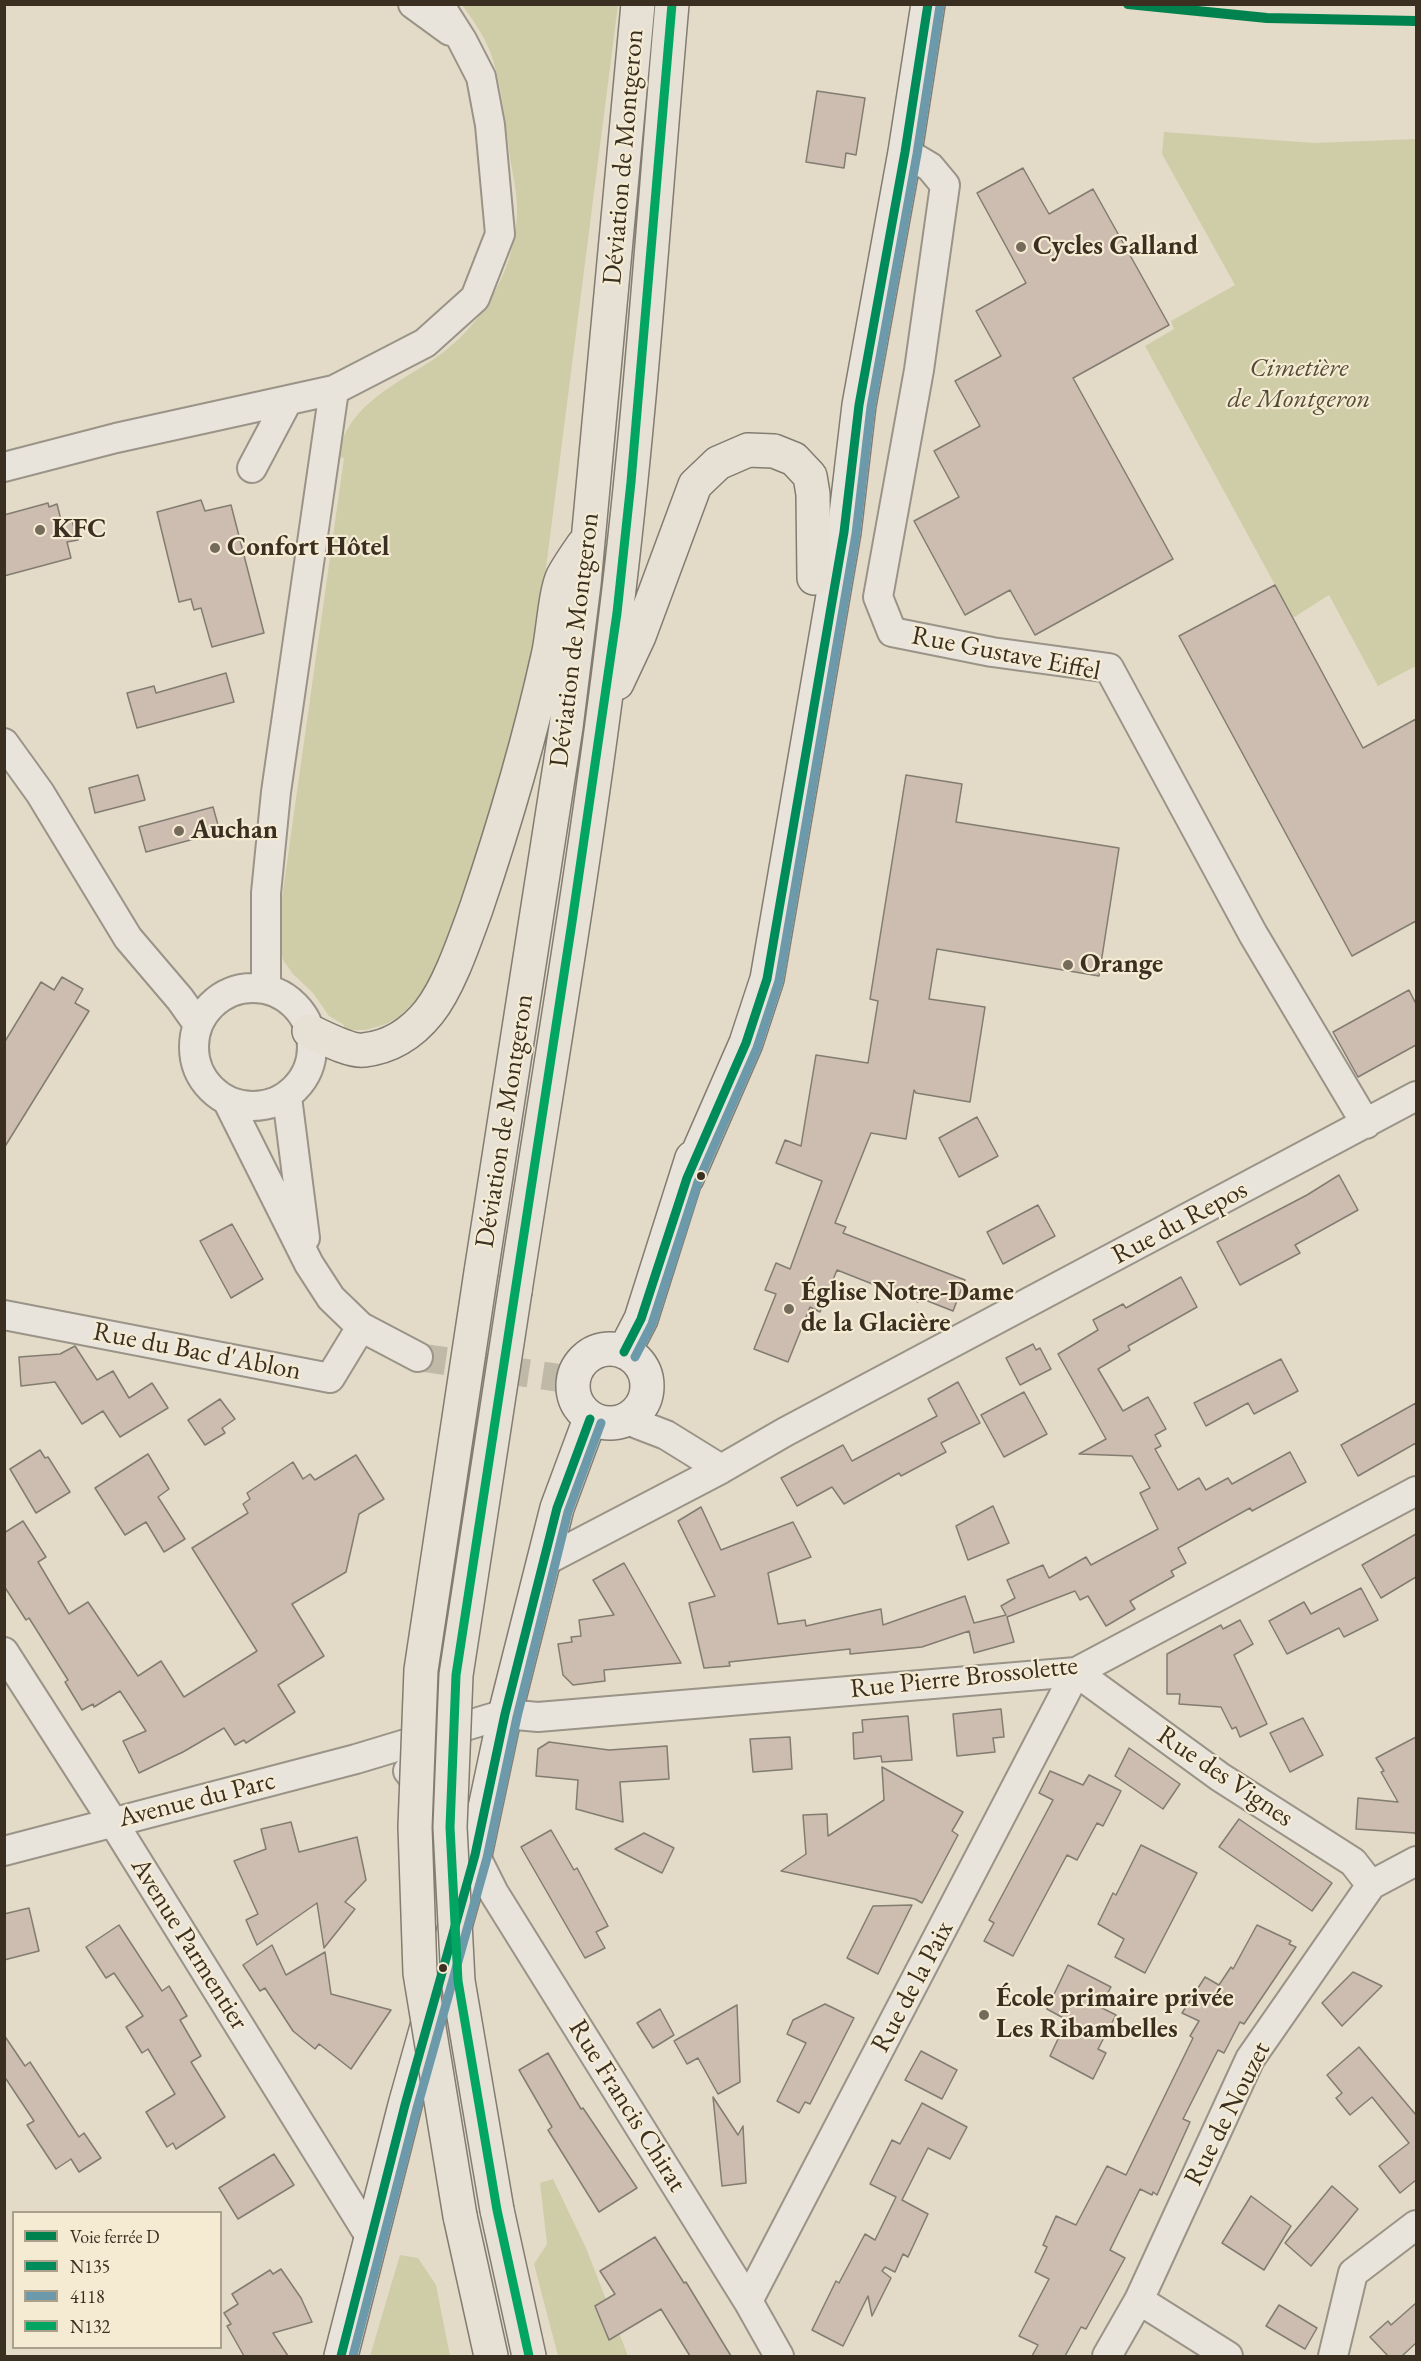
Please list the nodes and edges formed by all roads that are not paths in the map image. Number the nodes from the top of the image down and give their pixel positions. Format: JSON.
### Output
{"nodes":[{"id":1,"x":413,"y":4,"type":"edge"},
{"id":2,"x":439,"y":4,"type":"edge"},
{"id":3,"x":638,"y":4,"type":"edge"},
{"id":4,"x":672,"y":4,"type":"edge"},
{"id":5,"x":928,"y":4,"type":"edge"},
{"id":6,"x":462,"y":39,"type":"junction"},
{"id":7,"x":905,"y":152,"type":"junction"},
{"id":8,"x":334,"y":390,"type":"junction"},
{"id":9,"x":288,"y":400,"type":"junction"},
{"id":10,"x":859,"y":405,"type":"junction"},
{"id":11,"x":4,"y":467,"type":"edge"},
{"id":12,"x":252,"y":468,"type":"dead end"},
{"id":13,"x":588,"y":536,"type":"junction"},
{"id":14,"x":814,"y":578,"type":"junction"},
{"id":15,"x":604,"y":710,"type":"junction"},
{"id":16,"x":4,"y":743,"type":"edge"},
{"id":17,"x":266,"y":989,"type":"junction"},
{"id":18,"x":197,"y":1023,"type":"junction"},
{"id":19,"x":309,"y":1030,"type":"junction"},
{"id":20,"x":287,"y":1096,"type":"junction"},
{"id":21,"x":1416,"y":1096,"type":"edge"},
{"id":22,"x":229,"y":1104,"type":"junction"},
{"id":23,"x":1366,"y":1124,"type":"junction"},
{"id":24,"x":687,"y":1178,"type":"junction"},
{"id":25,"x":309,"y":1264,"type":"junction"},
{"id":26,"x":4,"y":1315,"type":"edge"},
{"id":27,"x":361,"y":1327,"type":"junction"},
{"id":28,"x":624,"y":1352,"type":"junction"},
{"id":29,"x":418,"y":1357,"type":"tunnel mouth"},
{"id":30,"x":590,"y":1419,"type":"junction"},
{"id":31,"x":627,"y":1420,"type":"junction"},
{"id":32,"x":721,"y":1469,"type":"junction"},
{"id":33,"x":1416,"y":1491,"type":"edge"},
{"id":34,"x":543,"y":1562,"type":"junction"},
{"id":35,"x":4,"y":1652,"type":"edge"},
{"id":36,"x":1076,"y":1672,"type":"junction"},
{"id":37,"x":505,"y":1714,"type":"junction"},
{"id":38,"x":389,"y":1748,"type":"junction"},
{"id":39,"x":113,"y":1822,"type":"junction"},
{"id":40,"x":4,"y":1851,"type":"edge"},
{"id":41,"x":475,"y":1855,"type":"junction"},
{"id":42,"x":1416,"y":1861,"type":"edge"},
{"id":43,"x":1371,"y":1885,"type":"junction"},
{"id":44,"x":1416,"y":2225,"type":"edge"},
{"id":45,"x":371,"y":2238,"type":"junction"},
{"id":46,"x":1139,"y":2300,"type":"junction"},
{"id":47,"x":748,"y":2301,"type":"junction"},
{"id":48,"x":340,"y":2356,"type":"edge"},
{"id":49,"x":491,"y":2356,"type":"edge"},
{"id":50,"x":529,"y":2356,"type":"edge"},
{"id":51,"x":779,"y":2356,"type":"edge"},
{"id":52,"x":1107,"y":2356,"type":"edge"},
{"id":53,"x":1228,"y":2356,"type":"edge"},
{"id":54,"x":1333,"y":2356,"type":"edge"}],
"edges":[{"from":1,"to":6,"type":"street"},
{"from":2,"to":6,"type":"street"},
{"from":3,"to":13,"type":"main road","name":"Déviation de Montgeron"},
{"from":4,"to":15,"type":"main road","name":"Déviation de Montgeron"},
{"from":5,"to":7,"type":"main road"},
{"from":6,"to":8,"type":"street"},
{"from":7,"to":10,"type":"main road"},
{"from":7,"to":23,"type":"street","name":"Rue Gustave Eiffel"},
{"from":8,"to":9,"type":"street"},
{"from":8,"to":17,"type":"street"},
{"from":9,"to":11,"type":"street"},
{"from":9,"to":12,"type":"street"},
{"from":10,"to":14,"type":"main road"},
{"from":10,"to":24,"type":"main road"},
{"from":13,"to":19,"type":"main road"},
{"from":13,"to":49,"type":"main road","name":"Déviation de Montgeron","bridge":true},
{"from":14,"to":15,"type":"main road"},
{"from":14,"to":24,"type":"main road"},
{"from":15,"to":50,"type":"main road","name":"Déviation de Montgeron","bridge":true},
{"from":16,"to":18,"type":"street"},
{"from":17,"to":18,"type":"street"},
{"from":17,"to":19,"type":"street"},
{"from":18,"to":22,"type":"street"},
{"from":19,"to":20,"type":"street"},
{"from":20,"to":22,"type":"street"},
{"from":20,"to":25,"type":"street"},
{"from":21,"to":23,"type":"street","name":"Rue du Repos"},
{"from":22,"to":25,"type":"street"},
{"from":23,"to":32,"type":"street","name":"Rue du Repos"},
{"from":24,"to":28,"type":"main road"},
{"from":25,"to":27,"type":"street"},
{"from":26,"to":27,"type":"street","name":"Rue du Bac d'Ablon"},
{"from":27,"to":29,"type":"street"},
{"from":28,"to":30,"type":"main road"},
{"from":28,"to":31,"type":"main road"},
{"from":30,"to":31,"type":"main road"},
{"from":30,"to":34,"type":"main road"},
{"from":31,"to":32,"type":"street"},
{"from":32,"to":34,"type":"street","name":"Rue du Repos"},
{"from":33,"to":36,"type":"street","name":"Rue Pierre Brossolette"},
{"from":34,"to":37,"type":"main road"},
{"from":35,"to":39,"type":"street","name":"Avenue Parmentier"},
{"from":36,"to":37,"type":"street","name":"Rue Pierre Brossolette"},
{"from":36,"to":43,"type":"street","name":"Rue des Vignes"},
{"from":36,"to":47,"type":"street","name":"Rue de la Paix"},
{"from":37,"to":38,"type":"street","name":"Avenue du Parc"},
{"from":37,"to":41,"type":"main road"},
{"from":38,"to":39,"type":"street","name":"Avenue du Parc"},
{"from":38,"to":41,"type":"street"},
{"from":39,"to":40,"type":"street","name":"Avenue du Parc"},
{"from":39,"to":45,"type":"street","name":"Avenue Parmentier"},
{"from":41,"to":45,"type":"main road"},
{"from":41,"to":47,"type":"street","name":"Rue Francis Chirat"},
{"from":42,"to":43,"type":"street"},
{"from":43,"to":46,"type":"street","name":"Rue de Nouzet"},
{"from":44,"to":54,"type":"street"},
{"from":45,"to":48,"type":"main road"},
{"from":46,"to":52,"type":"street","name":"Rue de Nouzet"},
{"from":46,"to":53,"type":"street"},
{"from":47,"to":51,"type":"street","name":"Rue Francis Chirat"}]}
